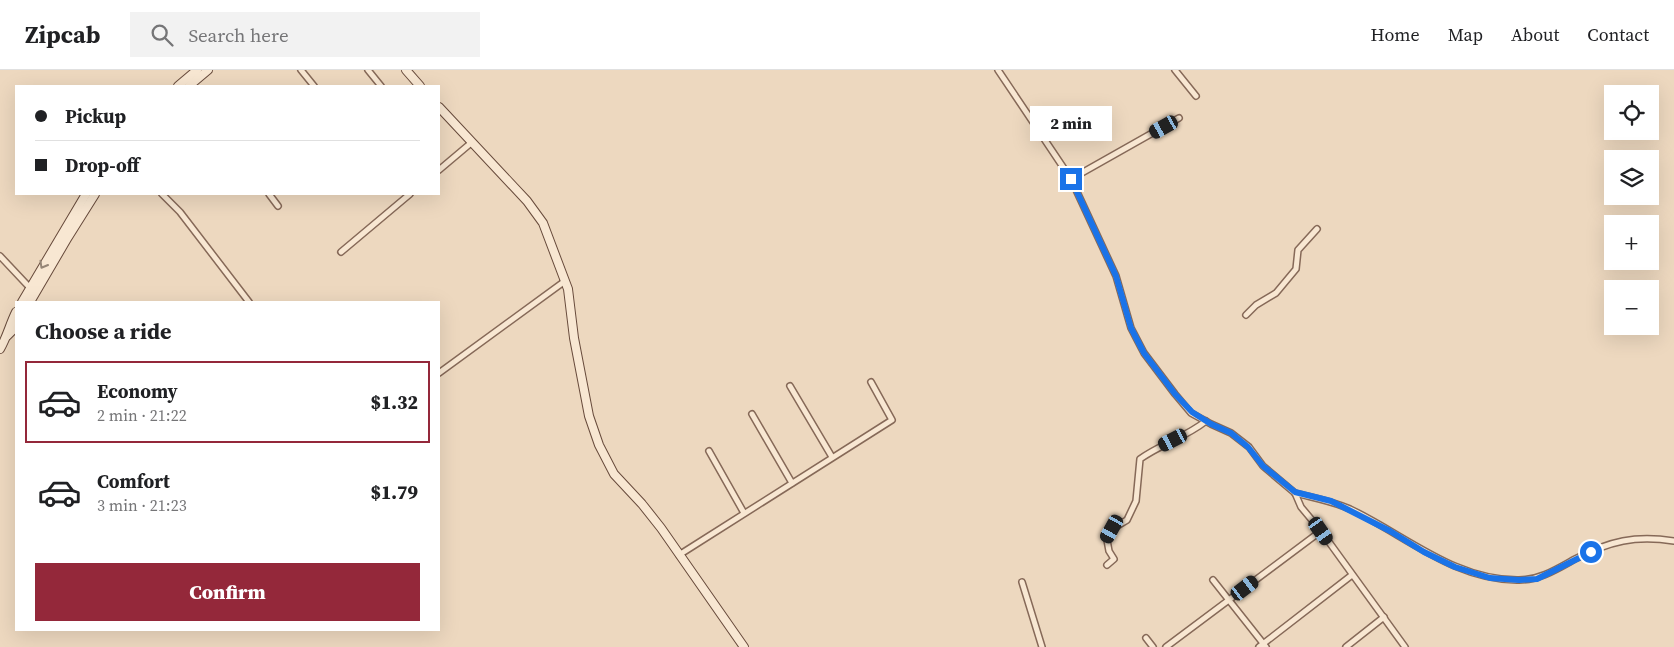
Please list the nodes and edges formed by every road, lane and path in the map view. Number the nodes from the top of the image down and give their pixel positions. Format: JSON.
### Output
{"nodes":[{"id":1,"x":196,"y":70,"type":"edge"},
{"id":2,"x":208,"y":70,"type":"edge"},
{"id":3,"x":301,"y":70,"type":"edge"},
{"id":4,"x":368,"y":70,"type":"edge"},
{"id":5,"x":406,"y":70,"type":"edge"},
{"id":6,"x":998,"y":70,"type":"edge"},
{"id":7,"x":1176,"y":70,"type":"edge"},
{"id":8,"x":179,"y":85,"type":"edge"},
{"id":9,"x":190,"y":85,"type":"edge"},
{"id":10,"x":313,"y":85,"type":"edge"},
{"id":11,"x":380,"y":85,"type":"edge"},
{"id":12,"x":419,"y":85,"type":"edge"},
{"id":13,"x":1196,"y":96,"type":"dead end"},
{"id":14,"x":440,"y":108,"type":"edge"},
{"id":15,"x":1179,"y":118,"type":"dead end"},
{"id":16,"x":471,"y":143,"type":"junction"},
{"id":17,"x":440,"y":169,"type":"edge"},
{"id":18,"x":1071,"y":179,"type":"junction"},
{"id":19,"x":85,"y":195,"type":"edge"},
{"id":20,"x":94,"y":195,"type":"edge"},
{"id":21,"x":163,"y":195,"type":"edge"},
{"id":22,"x":269,"y":195,"type":"edge"},
{"id":23,"x":409,"y":195,"type":"edge"},
{"id":24,"x":278,"y":206,"type":"dead end"},
{"id":25,"x":1317,"y":229,"type":"dead end"},
{"id":26,"x":341,"y":252,"type":"dead end"},
{"id":27,"x":0,"y":256,"type":"edge"},
{"id":28,"x":565,"y":281,"type":"junction"},
{"id":29,"x":33,"y":290,"type":"junction"},
{"id":30,"x":23,"y":301,"type":"edge"},
{"id":31,"x":30,"y":301,"type":"edge"},
{"id":32,"x":247,"y":301,"type":"edge"},
{"id":33,"x":15,"y":314,"type":"edge"},
{"id":34,"x":1246,"y":315,"type":"dead end"},
{"id":35,"x":15,"y":328,"type":"edge"},
{"id":36,"x":7,"y":336,"type":"junction"},
{"id":37,"x":0,"y":349,"type":"edge"},
{"id":38,"x":440,"y":372,"type":"edge"},
{"id":39,"x":871,"y":382,"type":"dead end"},
{"id":40,"x":790,"y":386,"type":"dead end"},
{"id":41,"x":752,"y":414,"type":"dead end"},
{"id":42,"x":1206,"y":421,"type":"junction"},
{"id":43,"x":709,"y":451,"type":"dead end"},
{"id":44,"x":832,"y":457,"type":"junction"},
{"id":45,"x":792,"y":483,"type":"junction"},
{"id":46,"x":1295,"y":492,"type":"junction"},
{"id":47,"x":744,"y":514,"type":"junction"},
{"id":48,"x":1321,"y":531,"type":"junction"},
{"id":49,"x":1674,"y":541,"type":"edge"},
{"id":50,"x":679,"y":554,"type":"junction"},
{"id":51,"x":1107,"y":565,"type":"dead end"},
{"id":52,"x":1352,"y":575,"type":"junction"},
{"id":53,"x":1213,"y":580,"type":"dead end"},
{"id":54,"x":1022,"y":582,"type":"dead end"},
{"id":55,"x":1229,"y":600,"type":"junction"},
{"id":56,"x":1384,"y":618,"type":"junction"},
{"id":57,"x":1146,"y":638,"type":"dead end"},
{"id":58,"x":1263,"y":646,"type":"edge"},
{"id":59,"x":744,"y":647,"type":"edge"},
{"id":60,"x":1042,"y":647,"type":"edge"},
{"id":61,"x":1154,"y":647,"type":"edge"},
{"id":62,"x":1166,"y":647,"type":"edge"},
{"id":63,"x":1346,"y":647,"type":"edge"},
{"id":64,"x":1405,"y":647,"type":"edge"}],
"edges":[{"from":1,"to":8,"type":"street"},
{"from":2,"to":9,"type":"street"},
{"from":3,"to":10,"type":"street"},
{"from":4,"to":11,"type":"street"},
{"from":5,"to":12,"type":"street"},
{"from":6,"to":18,"type":"street"},
{"from":7,"to":13,"type":"street"},
{"from":14,"to":16,"type":"street"},
{"from":15,"to":18,"type":"street"},
{"from":16,"to":17,"type":"street"},
{"from":16,"to":28,"type":"street"},
{"from":18,"to":42,"type":"street"},
{"from":19,"to":29,"type":"street","one_way":true},
{"from":20,"to":29,"type":"street"},
{"from":21,"to":32,"type":"street"},
{"from":22,"to":24,"type":"street"},
{"from":23,"to":26,"type":"street"},
{"from":25,"to":34,"type":"street"},
{"from":27,"to":29,"type":"street"},
{"from":28,"to":38,"type":"street"},
{"from":28,"to":50,"type":"street"},
{"from":29,"to":30,"type":"street"},
{"from":29,"to":31,"type":"street"},
{"from":33,"to":36,"type":"street"},
{"from":35,"to":36,"type":"street"},
{"from":36,"to":37,"type":"street"},
{"from":39,"to":44,"type":"street"},
{"from":40,"to":44,"type":"street"},
{"from":41,"to":45,"type":"street"},
{"from":42,"to":46,"type":"street"},
{"from":42,"to":51,"type":"street"},
{"from":43,"to":47,"type":"street"},
{"from":44,"to":45,"type":"street"},
{"from":45,"to":47,"type":"street"},
{"from":46,"to":48,"type":"street"},
{"from":46,"to":49,"type":"street"},
{"from":47,"to":50,"type":"street"},
{"from":48,"to":52,"type":"street"},
{"from":48,"to":55,"type":"street"},
{"from":50,"to":59,"type":"street"},
{"from":52,"to":56,"type":"street"},
{"from":52,"to":58,"type":"street"},
{"from":53,"to":55,"type":"street"},
{"from":54,"to":60,"type":"street"},
{"from":55,"to":58,"type":"street"},
{"from":55,"to":62,"type":"street"},
{"from":56,"to":63,"type":"street"},
{"from":56,"to":64,"type":"street"},
{"from":57,"to":61,"type":"street"}]}
